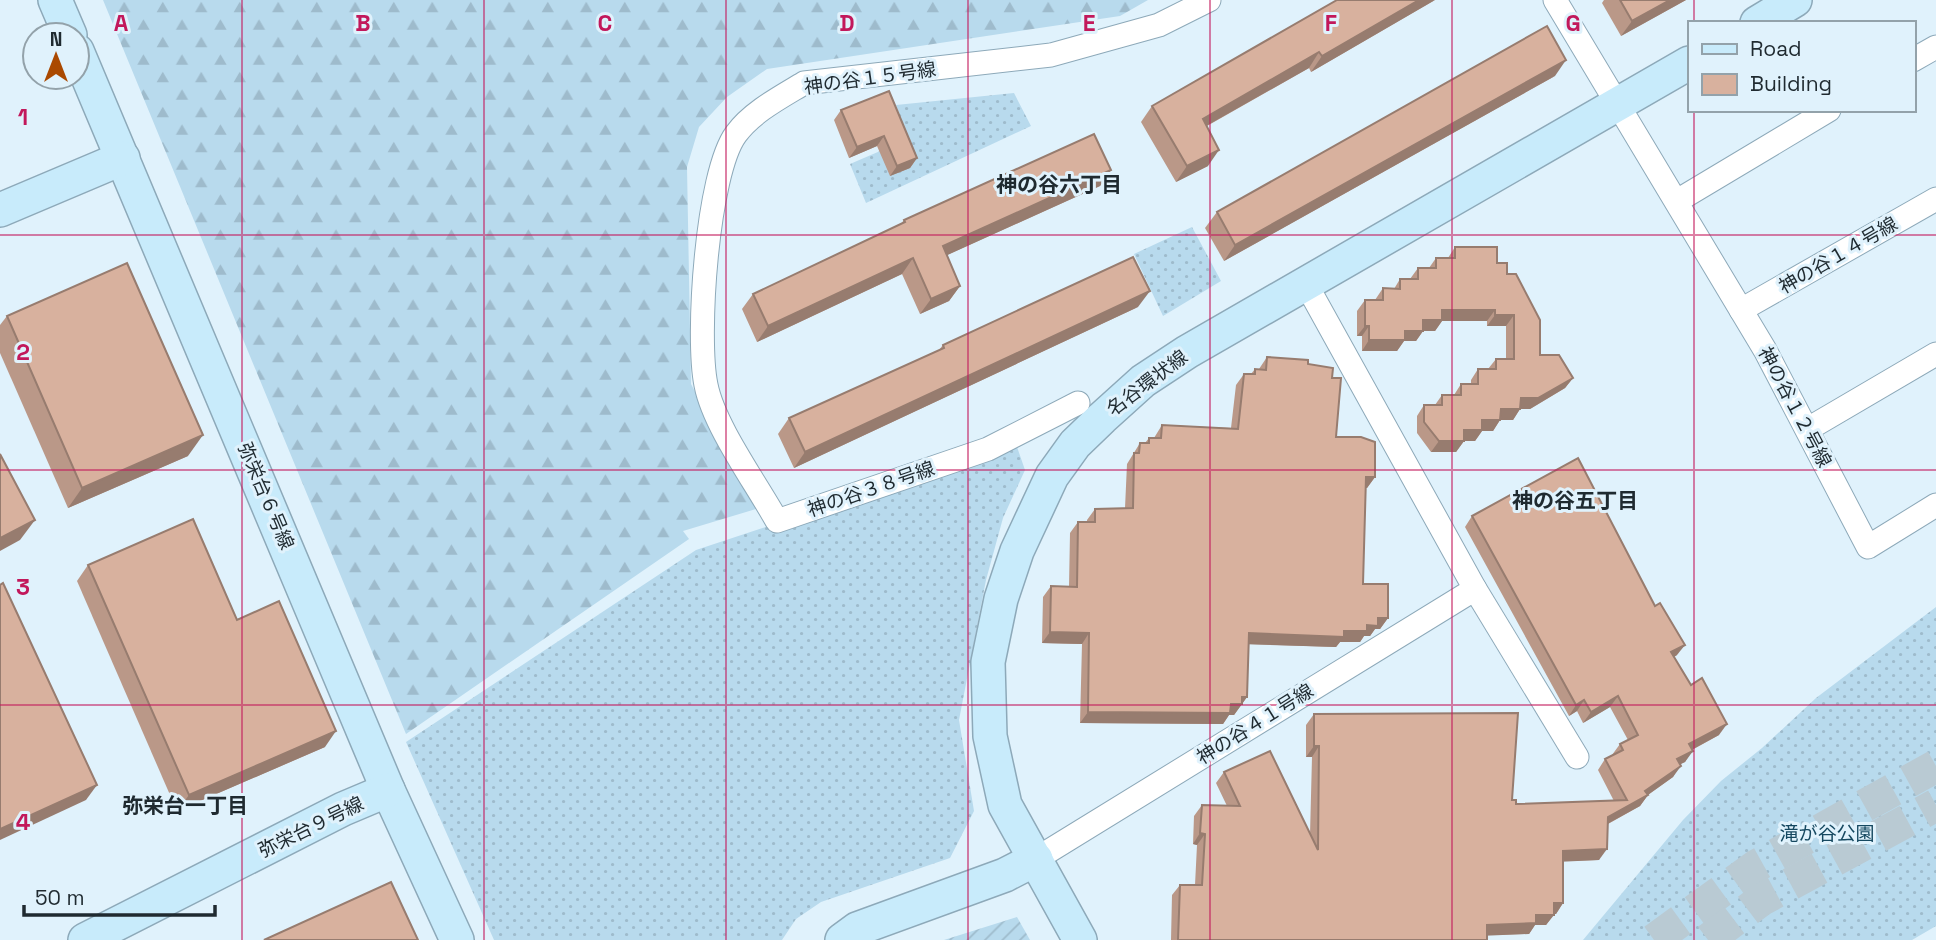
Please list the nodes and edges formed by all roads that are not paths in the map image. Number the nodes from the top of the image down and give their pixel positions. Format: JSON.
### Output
{"nodes":[{"id":1,"x":55,"y":0,"type":"edge"},
{"id":2,"x":1209,"y":0,"type":"edge"},
{"id":3,"x":1555,"y":0,"type":"edge"},
{"id":4,"x":1795,"y":0,"type":"edge"},
{"id":5,"x":64,"y":21,"type":"edge"},
{"id":6,"x":1760,"y":21,"type":"edge"},
{"id":7,"x":1936,"y":47,"type":"edge"},
{"id":8,"x":1915,"y":59,"type":"edge"},
{"id":9,"x":1688,"y":64,"type":"edge"},
{"id":10,"x":91,"y":84,"type":"edge"},
{"id":11,"x":1617,"y":106,"type":"junction"},
{"id":12,"x":1826,"y":112,"type":"edge"},
{"id":13,"x":123,"y":158,"type":"junction"},
{"id":14,"x":1936,"y":199,"type":"edge"},
{"id":15,"x":1677,"y":201,"type":"junction"},
{"id":16,"x":0,"y":211,"type":"edge"},
{"id":17,"x":1306,"y":284,"type":"junction"},
{"id":18,"x":1741,"y":310,"type":"junction"},
{"id":19,"x":1936,"y":354,"type":"edge"},
{"id":20,"x":1078,"y":403,"type":"dead end"},
{"id":21,"x":715,"y":412,"type":"joint"},
{"id":22,"x":1808,"y":429,"type":"junction"},
{"id":23,"x":1936,"y":505,"type":"edge"},
{"id":24,"x":1475,"y":589,"type":"junction"},
{"id":25,"x":1577,"y":757,"type":"dead end"},
{"id":26,"x":388,"y":790,"type":"junction"},
{"id":27,"x":1036,"y":859,"type":"junction"},
{"id":28,"x":85,"y":940,"type":"edge"},
{"id":29,"x":457,"y":940,"type":"edge"},
{"id":30,"x":842,"y":940,"type":"edge"},
{"id":31,"x":1080,"y":940,"type":"edge"}],
"edges":[{"from":1,"to":5,"type":"street"},
{"from":2,"to":21,"type":"street","name":"神の谷１５号線"},
{"from":3,"to":11,"type":"street","name":"神の谷１２号線"},
{"from":4,"to":6,"type":"street"},
{"from":7,"to":8,"type":"street"},
{"from":9,"to":11,"type":"street","name":"名谷環状線"},
{"from":10,"to":13,"type":"street","name":"弥栄台６号線"},
{"from":11,"to":15,"type":"street","name":"神の谷１２号線"},
{"from":11,"to":17,"type":"street","name":"名谷環状線"},
{"from":12,"to":15,"type":"street"},
{"from":13,"to":16,"type":"street"},
{"from":13,"to":26,"type":"street","name":"弥栄台６号線"},
{"from":14,"to":18,"type":"street","name":"神の谷１４号線"},
{"from":15,"to":18,"type":"street","name":"神の谷１２号線"},
{"from":17,"to":24,"type":"street"},
{"from":17,"to":27,"type":"street","name":"名谷環状線"},
{"from":18,"to":22,"type":"street","name":"神の谷１２号線"},
{"from":19,"to":22,"type":"street"},
{"from":20,"to":21,"type":"street","name":"神の谷３８号線"},
{"from":22,"to":23,"type":"street","name":"神の谷１２号線"},
{"from":24,"to":25,"type":"street"},
{"from":24,"to":27,"type":"street","name":"神の谷４１号線"},
{"from":26,"to":28,"type":"street","name":"弥栄台９号線"},
{"from":26,"to":29,"type":"street","name":"弥栄台６号線"},
{"from":27,"to":30,"type":"street"},
{"from":27,"to":31,"type":"street","name":"名谷環状線"}]}
